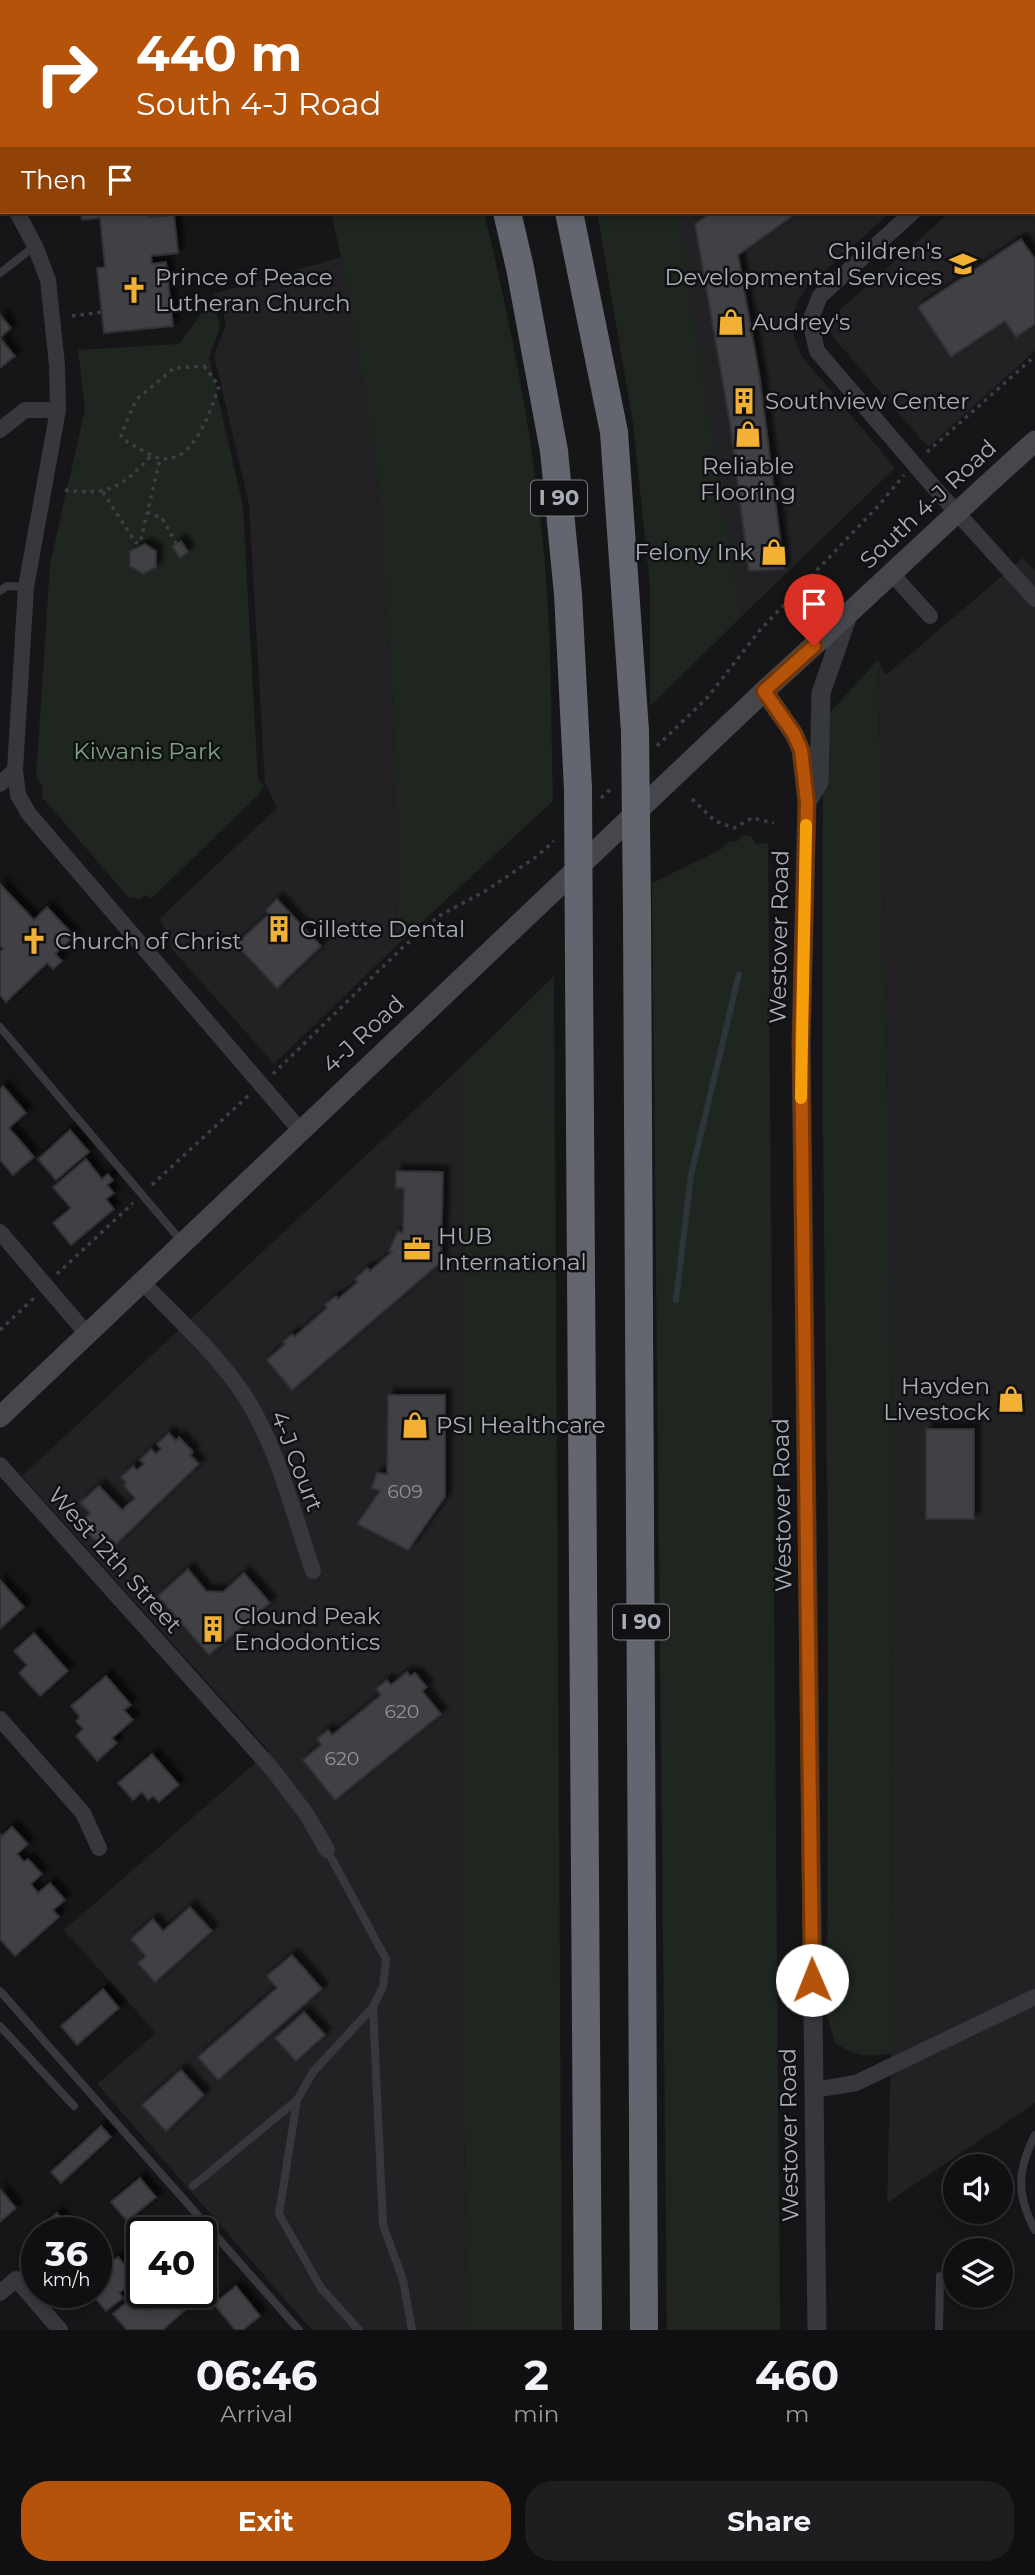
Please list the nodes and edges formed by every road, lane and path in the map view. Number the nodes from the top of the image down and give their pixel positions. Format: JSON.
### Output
{"nodes":[{"id":1,"x":18,"y":214,"type":"edge"},
{"id":2,"x":507,"y":214,"type":"edge"},
{"id":3,"x":569,"y":214,"type":"edge"},
{"id":4,"x":911,"y":214,"type":"edge"},
{"id":5,"x":35,"y":246,"type":"junction"},
{"id":6,"x":0,"y":273,"type":"edge"},
{"id":7,"x":102,"y":312,"type":"dead end"},
{"id":8,"x":72,"y":316,"type":"dead end"},
{"id":9,"x":1035,"y":356,"type":"edge"},
{"id":10,"x":58,"y":410,"type":"junction"},
{"id":11,"x":0,"y":430,"type":"edge"},
{"id":12,"x":1035,"y":441,"type":"edge"},
{"id":13,"x":928,"y":451,"type":"dead end"},
{"id":14,"x":152,"y":455,"type":"junction"},
{"id":15,"x":160,"y":458,"type":"junction"},
{"id":16,"x":65,"y":490,"type":"dead end"},
{"id":17,"x":103,"y":492,"type":"junction"},
{"id":18,"x":147,"y":512,"type":"junction"},
{"id":19,"x":956,"y":512,"type":"junction"},
{"id":20,"x":176,"y":543,"type":"dead end"},
{"id":21,"x":892,"y":574,"type":"junction"},
{"id":22,"x":26,"y":587,"type":"junction"},
{"id":23,"x":0,"y":591,"type":"edge"},
{"id":24,"x":1035,"y":599,"type":"edge"},
{"id":25,"x":848,"y":615,"type":"junction"},
{"id":26,"x":930,"y":616,"type":"dead end"},
{"id":27,"x":764,"y":691,"type":"junction"},
{"id":28,"x":15,"y":770,"type":"junction"},
{"id":29,"x":0,"y":784,"type":"edge"},
{"id":30,"x":692,"y":799,"type":"dead end"},
{"id":31,"x":807,"y":802,"type":"junction"},
{"id":32,"x":775,"y":822,"type":"dead end"},
{"id":33,"x":0,"y":1027,"type":"edge"},
{"id":34,"x":247,"y":1097,"type":"dead end"},
{"id":35,"x":300,"y":1130,"type":"junction"},
{"id":36,"x":147,"y":1190,"type":"dead end"},
{"id":37,"x":135,"y":1201,"type":"dead end"},
{"id":38,"x":0,"y":1232,"type":"edge"},
{"id":39,"x":183,"y":1243,"type":"junction"},
{"id":40,"x":58,"y":1272,"type":"dead end"},
{"id":41,"x":142,"y":1282,"type":"junction"},
{"id":42,"x":32,"y":1300,"type":"dead end"},
{"id":43,"x":0,"y":1330,"type":"edge"},
{"id":44,"x":87,"y":1334,"type":"junction"},
{"id":45,"x":0,"y":1417,"type":"edge"},
{"id":46,"x":0,"y":1465,"type":"edge"},
{"id":47,"x":313,"y":1571,"type":"dead end"},
{"id":48,"x":0,"y":1718,"type":"edge"},
{"id":49,"x":99,"y":1848,"type":"dead end"},
{"id":50,"x":327,"y":1850,"type":"joint"},
{"id":51,"x":0,"y":1991,"type":"edge"},
{"id":52,"x":1035,"y":1997,"type":"edge"},
{"id":53,"x":373,"y":2007,"type":"junction"},
{"id":54,"x":0,"y":2026,"type":"edge"},
{"id":55,"x":814,"y":2090,"type":"junction"},
{"id":56,"x":297,"y":2100,"type":"junction"},
{"id":57,"x":74,"y":2106,"type":"dead end"},
{"id":58,"x":1035,"y":2135,"type":"edge"},
{"id":59,"x":193,"y":2186,"type":"dead end"},
{"id":60,"x":1035,"y":2230,"type":"edge"},
{"id":61,"x":940,"y":2276,"type":"dead end"},
{"id":62,"x":0,"y":2293,"type":"edge"},
{"id":63,"x":60,"y":2330,"type":"edge"},
{"id":64,"x":299,"y":2330,"type":"edge"},
{"id":65,"x":359,"y":2330,"type":"edge"},
{"id":66,"x":412,"y":2330,"type":"edge"},
{"id":67,"x":588,"y":2330,"type":"edge"},
{"id":68,"x":644,"y":2330,"type":"edge"},
{"id":69,"x":817,"y":2330,"type":"edge"},
{"id":70,"x":939,"y":2330,"type":"edge"}],
"edges":[{"from":1,"to":5,"type":"street"},
{"from":2,"to":67,"type":"highway","number":"I 90","bridge":true},
{"from":3,"to":68,"type":"highway","number":"I 90","bridge":true},
{"from":4,"to":19,"type":"street"},
{"from":5,"to":6,"type":"lane"},
{"from":5,"to":10,"type":"street"},
{"from":7,"to":8,"type":"path"},
{"from":9,"to":13,"type":"path"},
{"from":10,"to":11,"type":"street"},
{"from":10,"to":22,"type":"street"},
{"from":12,"to":19,"type":"main road","name":"South 4-J Road"},
{"from":14,"to":15,"type":"path"},
{"from":14,"to":15,"type":"path"},
{"from":14,"to":17,"type":"path"},
{"from":15,"to":18,"type":"path"},
{"from":16,"to":17,"type":"path"},
{"from":17,"to":18,"type":"path"},
{"from":18,"to":20,"type":"path"},
{"from":19,"to":21,"type":"main road","name":"South 4-J Road"},
{"from":19,"to":24,"type":"street"},
{"from":21,"to":25,"type":"main road","name":"South 4-J Road"},
{"from":21,"to":26,"type":"street"},
{"from":22,"to":23,"type":"lane"},
{"from":22,"to":28,"type":"street"},
{"from":25,"to":27,"type":"main road","name":"South 4-J Road"},
{"from":25,"to":31,"type":"street"},
{"from":27,"to":31,"type":"street","name":"Westover Road"},
{"from":27,"to":35,"type":"main road","name":"4-J Road"},
{"from":28,"to":29,"type":"street"},
{"from":28,"to":35,"type":"street"},
{"from":30,"to":32,"type":"path"},
{"from":31,"to":55,"type":"street","name":"Westover Road"},
{"from":33,"to":39,"type":"lane"},
{"from":34,"to":36,"type":"path"},
{"from":35,"to":39,"type":"main road","name":"4-J Road"},
{"from":37,"to":40,"type":"path"},
{"from":38,"to":44,"type":"street"},
{"from":39,"to":41,"type":"main road","name":"4-J Road"},
{"from":41,"to":44,"type":"main road","name":"4-J Road"},
{"from":41,"to":47,"type":"street","name":"4-J Court"},
{"from":42,"to":43,"type":"path"},
{"from":44,"to":45,"type":"main road","name":"4-J Road"},
{"from":46,"to":50,"type":"street","name":"West 12th Street"},
{"from":48,"to":49,"type":"street"},
{"from":50,"to":53,"type":"lane"},
{"from":51,"to":64,"type":"lane"},
{"from":52,"to":55,"type":"street"},
{"from":53,"to":56,"type":"lane"},
{"from":53,"to":66,"type":"lane"},
{"from":54,"to":57,"type":"lane"},
{"from":55,"to":69,"type":"street","name":"Westover Road"},
{"from":56,"to":59,"type":"lane"},
{"from":56,"to":65,"type":"lane"},
{"from":58,"to":60,"type":"lane"},
{"from":61,"to":70,"type":"lane"},
{"from":62,"to":63,"type":"street"}]}
